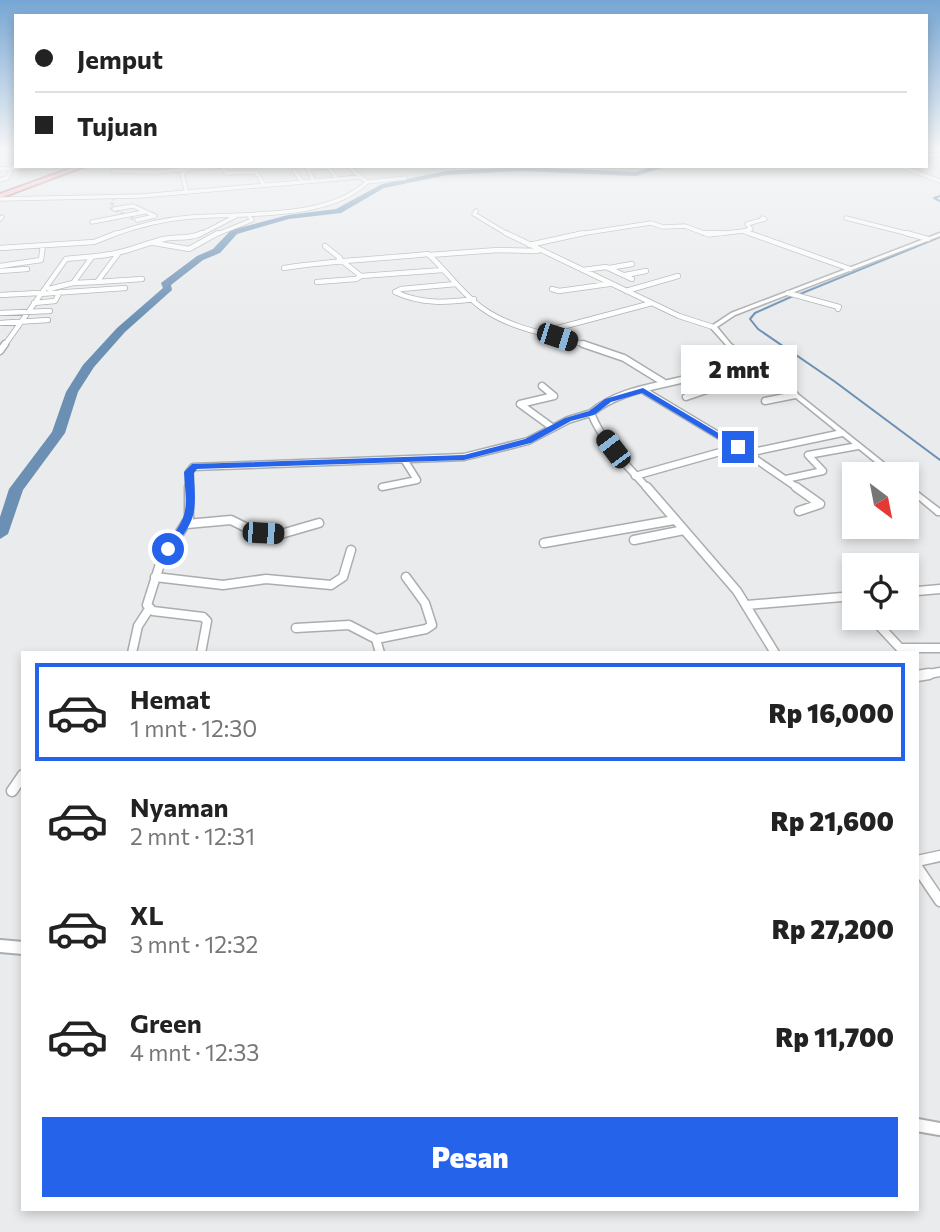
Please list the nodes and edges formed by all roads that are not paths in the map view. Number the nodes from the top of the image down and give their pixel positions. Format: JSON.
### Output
{"nodes":[{"id":1,"x":130,"y":206,"type":"edge"},
{"id":2,"x":134,"y":206,"type":"edge"},
{"id":3,"x":314,"y":206,"type":"edge"},
{"id":4,"x":114,"y":209,"type":"dead end"},
{"id":5,"x":476,"y":211,"type":"dead end"},
{"id":6,"x":146,"y":212,"type":"junction"},
{"id":7,"x":238,"y":215,"type":"junction"},
{"id":8,"x":248,"y":215,"type":"junction"},
{"id":9,"x":762,"y":218,"type":"dead end"},
{"id":10,"x":846,"y":218,"type":"dead end"},
{"id":11,"x":137,"y":220,"type":"dead end"},
{"id":12,"x":92,"y":222,"type":"dead end"},
{"id":13,"x":743,"y":232,"type":"junction"},
{"id":14,"x":940,"y":234,"type":"edge"},
{"id":15,"x":928,"y":239,"type":"junction"},
{"id":16,"x":68,"y":243,"type":"junction"},
{"id":17,"x":151,"y":243,"type":"junction"},
{"id":18,"x":43,"y":245,"type":"junction"},
{"id":19,"x":529,"y":245,"type":"junction"},
{"id":20,"x":325,"y":246,"type":"dead end"},
{"id":21,"x":19,"y":247,"type":"junction"},
{"id":22,"x":0,"y":248,"type":"edge"},
{"id":23,"x":540,"y":251,"type":"junction"},
{"id":24,"x":118,"y":254,"type":"junction"},
{"id":25,"x":429,"y":255,"type":"junction"},
{"id":26,"x":92,"y":257,"type":"junction"},
{"id":27,"x":66,"y":259,"type":"junction"},
{"id":28,"x":340,"y":261,"type":"junction"},
{"id":29,"x":15,"y":263,"type":"junction"},
{"id":30,"x":632,"y":264,"type":"dead end"},
{"id":31,"x":0,"y":268,"type":"edge"},
{"id":32,"x":284,"y":268,"type":"dead end"},
{"id":33,"x":609,"y":268,"type":"junction"},
{"id":34,"x":27,"y":269,"type":"dead end"},
{"id":35,"x":850,"y":269,"type":"junction"},
{"id":36,"x":443,"y":270,"type":"junction"},
{"id":37,"x":583,"y":270,"type":"junction"},
{"id":38,"x":646,"y":271,"type":"dead end"},
{"id":39,"x":624,"y":275,"type":"junction"},
{"id":40,"x":361,"y":276,"type":"junction"},
{"id":41,"x":390,"y":276,"type":"junction"},
{"id":42,"x":678,"y":276,"type":"dead end"},
{"id":43,"x":142,"y":279,"type":"dead end"},
{"id":44,"x":632,"y":279,"type":"dead end"},
{"id":45,"x":97,"y":282,"type":"junction"},
{"id":46,"x":317,"y":282,"type":"dead end"},
{"id":47,"x":73,"y":283,"type":"junction"},
{"id":48,"x":456,"y":284,"type":"junction"},
{"id":49,"x":609,"y":284,"type":"junction"},
{"id":50,"x":125,"y":288,"type":"dead end"},
{"id":51,"x":114,"y":289,"type":"junction"},
{"id":52,"x":404,"y":289,"type":"junction"},
{"id":53,"x":552,"y":289,"type":"dead end"},
{"id":54,"x":87,"y":290,"type":"junction"},
{"id":55,"x":625,"y":291,"type":"junction"},
{"id":56,"x":60,"y":292,"type":"junction"},
{"id":57,"x":39,"y":293,"type":"junction"},
{"id":58,"x":791,"y":294,"type":"junction"},
{"id":59,"x":0,"y":295,"type":"edge"},
{"id":60,"x":113,"y":296,"type":"dead end"},
{"id":61,"x":86,"y":299,"type":"dead end"},
{"id":62,"x":474,"y":299,"type":"junction"},
{"id":63,"x":34,"y":303,"type":"junction"},
{"id":64,"x":652,"y":303,"type":"junction"},
{"id":65,"x":838,"y":309,"type":"dead end"},
{"id":66,"x":50,"y":311,"type":"dead end"},
{"id":67,"x":28,"y":312,"type":"junction"},
{"id":68,"x":0,"y":313,"type":"edge"},
{"id":69,"x":48,"y":320,"type":"dead end"},
{"id":70,"x":22,"y":322,"type":"junction"},
{"id":71,"x":0,"y":323,"type":"edge"},
{"id":72,"x":713,"y":327,"type":"junction"},
{"id":73,"x":544,"y":332,"type":"junction"},
{"id":74,"x":0,"y":351,"type":"edge"},
{"id":75,"x":696,"y":376,"type":"dead end"},
{"id":76,"x":774,"y":378,"type":"junction"},
{"id":77,"x":663,"y":382,"type":"junction"},
{"id":78,"x":542,"y":386,"type":"dead end"},
{"id":79,"x":643,"y":390,"type":"junction"},
{"id":80,"x":795,"y":395,"type":"junction"},
{"id":81,"x":686,"y":397,"type":"dead end"},
{"id":82,"x":765,"y":401,"type":"dead end"},
{"id":83,"x":592,"y":413,"type":"junction"},
{"id":84,"x":553,"y":428,"type":"junction"},
{"id":85,"x":842,"y":433,"type":"junction"},
{"id":86,"x":858,"y":446,"type":"junction"},
{"id":87,"x":738,"y":447,"type":"junction"},
{"id":88,"x":748,"y":453,"type":"junction"},
{"id":89,"x":405,"y":461,"type":"junction"},
{"id":90,"x":879,"y":462,"type":"edge"},
{"id":91,"x":635,"y":475,"type":"junction"},
{"id":92,"x":786,"y":479,"type":"junction"},
{"id":93,"x":382,"y":487,"type":"dead end"},
{"id":94,"x":919,"y":496,"type":"edge"},
{"id":95,"x":799,"y":511,"type":"dead end"},
{"id":96,"x":940,"y":513,"type":"edge"},
{"id":97,"x":674,"y":520,"type":"junction"},
{"id":98,"x":319,"y":523,"type":"dead end"},
{"id":99,"x":187,"y":524,"type":"junction"},
{"id":100,"x":684,"y":530,"type":"junction"},
{"id":101,"x":634,"y":540,"type":"dead end"},
{"id":102,"x":544,"y":543,"type":"dead end"},
{"id":103,"x":351,"y":550,"type":"dead end"},
{"id":104,"x":155,"y":577,"type":"junction"},
{"id":105,"x":406,"y":577,"type":"dead end"},
{"id":106,"x":940,"y":589,"type":"edge"},
{"id":107,"x":919,"y":591,"type":"edge"},
{"id":108,"x":842,"y":597,"type":"edge"},
{"id":109,"x":747,"y":605,"type":"junction"},
{"id":110,"x":149,"y":609,"type":"junction"},
{"id":111,"x":296,"y":628,"type":"dead end"},
{"id":112,"x":883,"y":630,"type":"edge"},
{"id":113,"x":376,"y":639,"type":"junction"},
{"id":114,"x":940,"y":648,"type":"edge"},
{"id":115,"x":132,"y":651,"type":"edge"},
{"id":116,"x":201,"y":651,"type":"edge"},
{"id":117,"x":379,"y":651,"type":"edge"},
{"id":118,"x":774,"y":651,"type":"edge"},
{"id":119,"x":940,"y":672,"type":"edge"},
{"id":120,"x":919,"y":676,"type":"edge"},
{"id":121,"x":21,"y":778,"type":"edge"},
{"id":122,"x":12,"y":791,"type":"dead end"},
{"id":123,"x":940,"y":856,"type":"edge"},
{"id":124,"x":919,"y":861,"type":"edge"},
{"id":125,"x":919,"y":870,"type":"edge"},
{"id":126,"x":940,"y":901,"type":"edge"},
{"id":127,"x":0,"y":946,"type":"edge"},
{"id":128,"x":21,"y":948,"type":"edge"},
{"id":129,"x":919,"y":1125,"type":"edge"},
{"id":130,"x":940,"y":1129,"type":"edge"}],
"edges":[{"from":1,"to":4,"type":"street"},
{"from":2,"to":6,"type":"street"},
{"from":3,"to":8,"type":"street"},
{"from":5,"to":19,"type":"street"},
{"from":6,"to":11,"type":"street"},
{"from":6,"to":12,"type":"street"},
{"from":7,"to":8,"type":"street"},
{"from":7,"to":16,"type":"street"},
{"from":7,"to":17,"type":"street"},
{"from":8,"to":17,"type":"street"},
{"from":9,"to":13,"type":"street"},
{"from":10,"to":15,"type":"street"},
{"from":13,"to":19,"type":"street"},
{"from":13,"to":35,"type":"street"},
{"from":14,"to":15,"type":"street"},
{"from":15,"to":35,"type":"street"},
{"from":16,"to":18,"type":"street"},
{"from":16,"to":27,"type":"street"},
{"from":17,"to":24,"type":"street"},
{"from":18,"to":21,"type":"street"},
{"from":18,"to":29,"type":"street"},
{"from":19,"to":23,"type":"street"},
{"from":20,"to":28,"type":"street"},
{"from":21,"to":22,"type":"street"},
{"from":21,"to":29,"type":"street"},
{"from":23,"to":25,"type":"street"},
{"from":23,"to":37,"type":"street"},
{"from":24,"to":26,"type":"street"},
{"from":24,"to":45,"type":"street"},
{"from":25,"to":28,"type":"street"},
{"from":25,"to":36,"type":"street"},
{"from":26,"to":27,"type":"street"},
{"from":26,"to":47,"type":"street"},
{"from":27,"to":57,"type":"street"},
{"from":28,"to":32,"type":"street"},
{"from":28,"to":40,"type":"street"},
{"from":29,"to":31,"type":"street"},
{"from":30,"to":33,"type":"street"},
{"from":31,"to":34,"type":"street"},
{"from":33,"to":37,"type":"street"},
{"from":33,"to":39,"type":"street"},
{"from":35,"to":58,"type":"street"},
{"from":36,"to":41,"type":"street"},
{"from":36,"to":48,"type":"street"},
{"from":37,"to":49,"type":"street"},
{"from":38,"to":39,"type":"street"},
{"from":39,"to":44,"type":"street"},
{"from":40,"to":41,"type":"street"},
{"from":40,"to":46,"type":"street"},
{"from":41,"to":52,"type":"street"},
{"from":42,"to":55,"type":"street"},
{"from":43,"to":45,"type":"street"},
{"from":45,"to":47,"type":"street"},
{"from":47,"to":57,"type":"street"},
{"from":48,"to":52,"type":"street"},
{"from":48,"to":62,"type":"street"},
{"from":49,"to":53,"type":"street"},
{"from":49,"to":55,"type":"street"},
{"from":50,"to":51,"type":"street"},
{"from":51,"to":54,"type":"street"},
{"from":51,"to":60,"type":"street"},
{"from":52,"to":62,"type":"street"},
{"from":54,"to":56,"type":"street"},
{"from":54,"to":61,"type":"street"},
{"from":55,"to":64,"type":"street"},
{"from":56,"to":57,"type":"street"},
{"from":56,"to":63,"type":"street"},
{"from":57,"to":59,"type":"street"},
{"from":57,"to":63,"type":"street"},
{"from":58,"to":65,"type":"street"},
{"from":58,"to":72,"type":"street"},
{"from":62,"to":73,"type":"street"},
{"from":63,"to":67,"type":"street"},
{"from":64,"to":72,"type":"street"},
{"from":64,"to":73,"type":"street"},
{"from":66,"to":67,"type":"street"},
{"from":67,"to":68,"type":"street"},
{"from":67,"to":70,"type":"street"},
{"from":69,"to":70,"type":"street"},
{"from":70,"to":71,"type":"street"},
{"from":70,"to":74,"type":"street"},
{"from":72,"to":76,"type":"street"},
{"from":73,"to":77,"type":"street"},
{"from":75,"to":77,"type":"street"},
{"from":76,"to":80,"type":"street"},
{"from":76,"to":81,"type":"street"},
{"from":77,"to":79,"type":"street"},
{"from":78,"to":84,"type":"street"},
{"from":79,"to":83,"type":"street"},
{"from":79,"to":87,"type":"street"},
{"from":80,"to":82,"type":"street"},
{"from":80,"to":85,"type":"street"},
{"from":83,"to":84,"type":"street"},
{"from":83,"to":91,"type":"street"},
{"from":84,"to":89,"type":"street"},
{"from":85,"to":86,"type":"street"},
{"from":85,"to":88,"type":"street"},
{"from":86,"to":90,"type":"street"},
{"from":86,"to":92,"type":"street"},
{"from":87,"to":88,"type":"street"},
{"from":87,"to":91,"type":"street"},
{"from":88,"to":92,"type":"street"},
{"from":89,"to":93,"type":"street"},
{"from":89,"to":99,"type":"street"},
{"from":91,"to":97,"type":"street"},
{"from":92,"to":95,"type":"street"},
{"from":94,"to":96,"type":"street"},
{"from":97,"to":100,"type":"street"},
{"from":97,"to":102,"type":"street"},
{"from":98,"to":99,"type":"street"},
{"from":99,"to":104,"type":"street"},
{"from":100,"to":101,"type":"street"},
{"from":100,"to":109,"type":"street"},
{"from":103,"to":104,"type":"street"},
{"from":104,"to":110,"type":"street"},
{"from":105,"to":113,"type":"street"},
{"from":106,"to":107,"type":"street"},
{"from":108,"to":109,"type":"street"},
{"from":109,"to":118,"type":"street"},
{"from":110,"to":115,"type":"street"},
{"from":110,"to":116,"type":"street"},
{"from":111,"to":113,"type":"street"},
{"from":112,"to":114,"type":"street"},
{"from":113,"to":117,"type":"street"},
{"from":119,"to":120,"type":"street"},
{"from":121,"to":122,"type":"street"},
{"from":123,"to":124,"type":"street"},
{"from":125,"to":126,"type":"street"},
{"from":127,"to":128,"type":"street"},
{"from":129,"to":130,"type":"street"}]}
